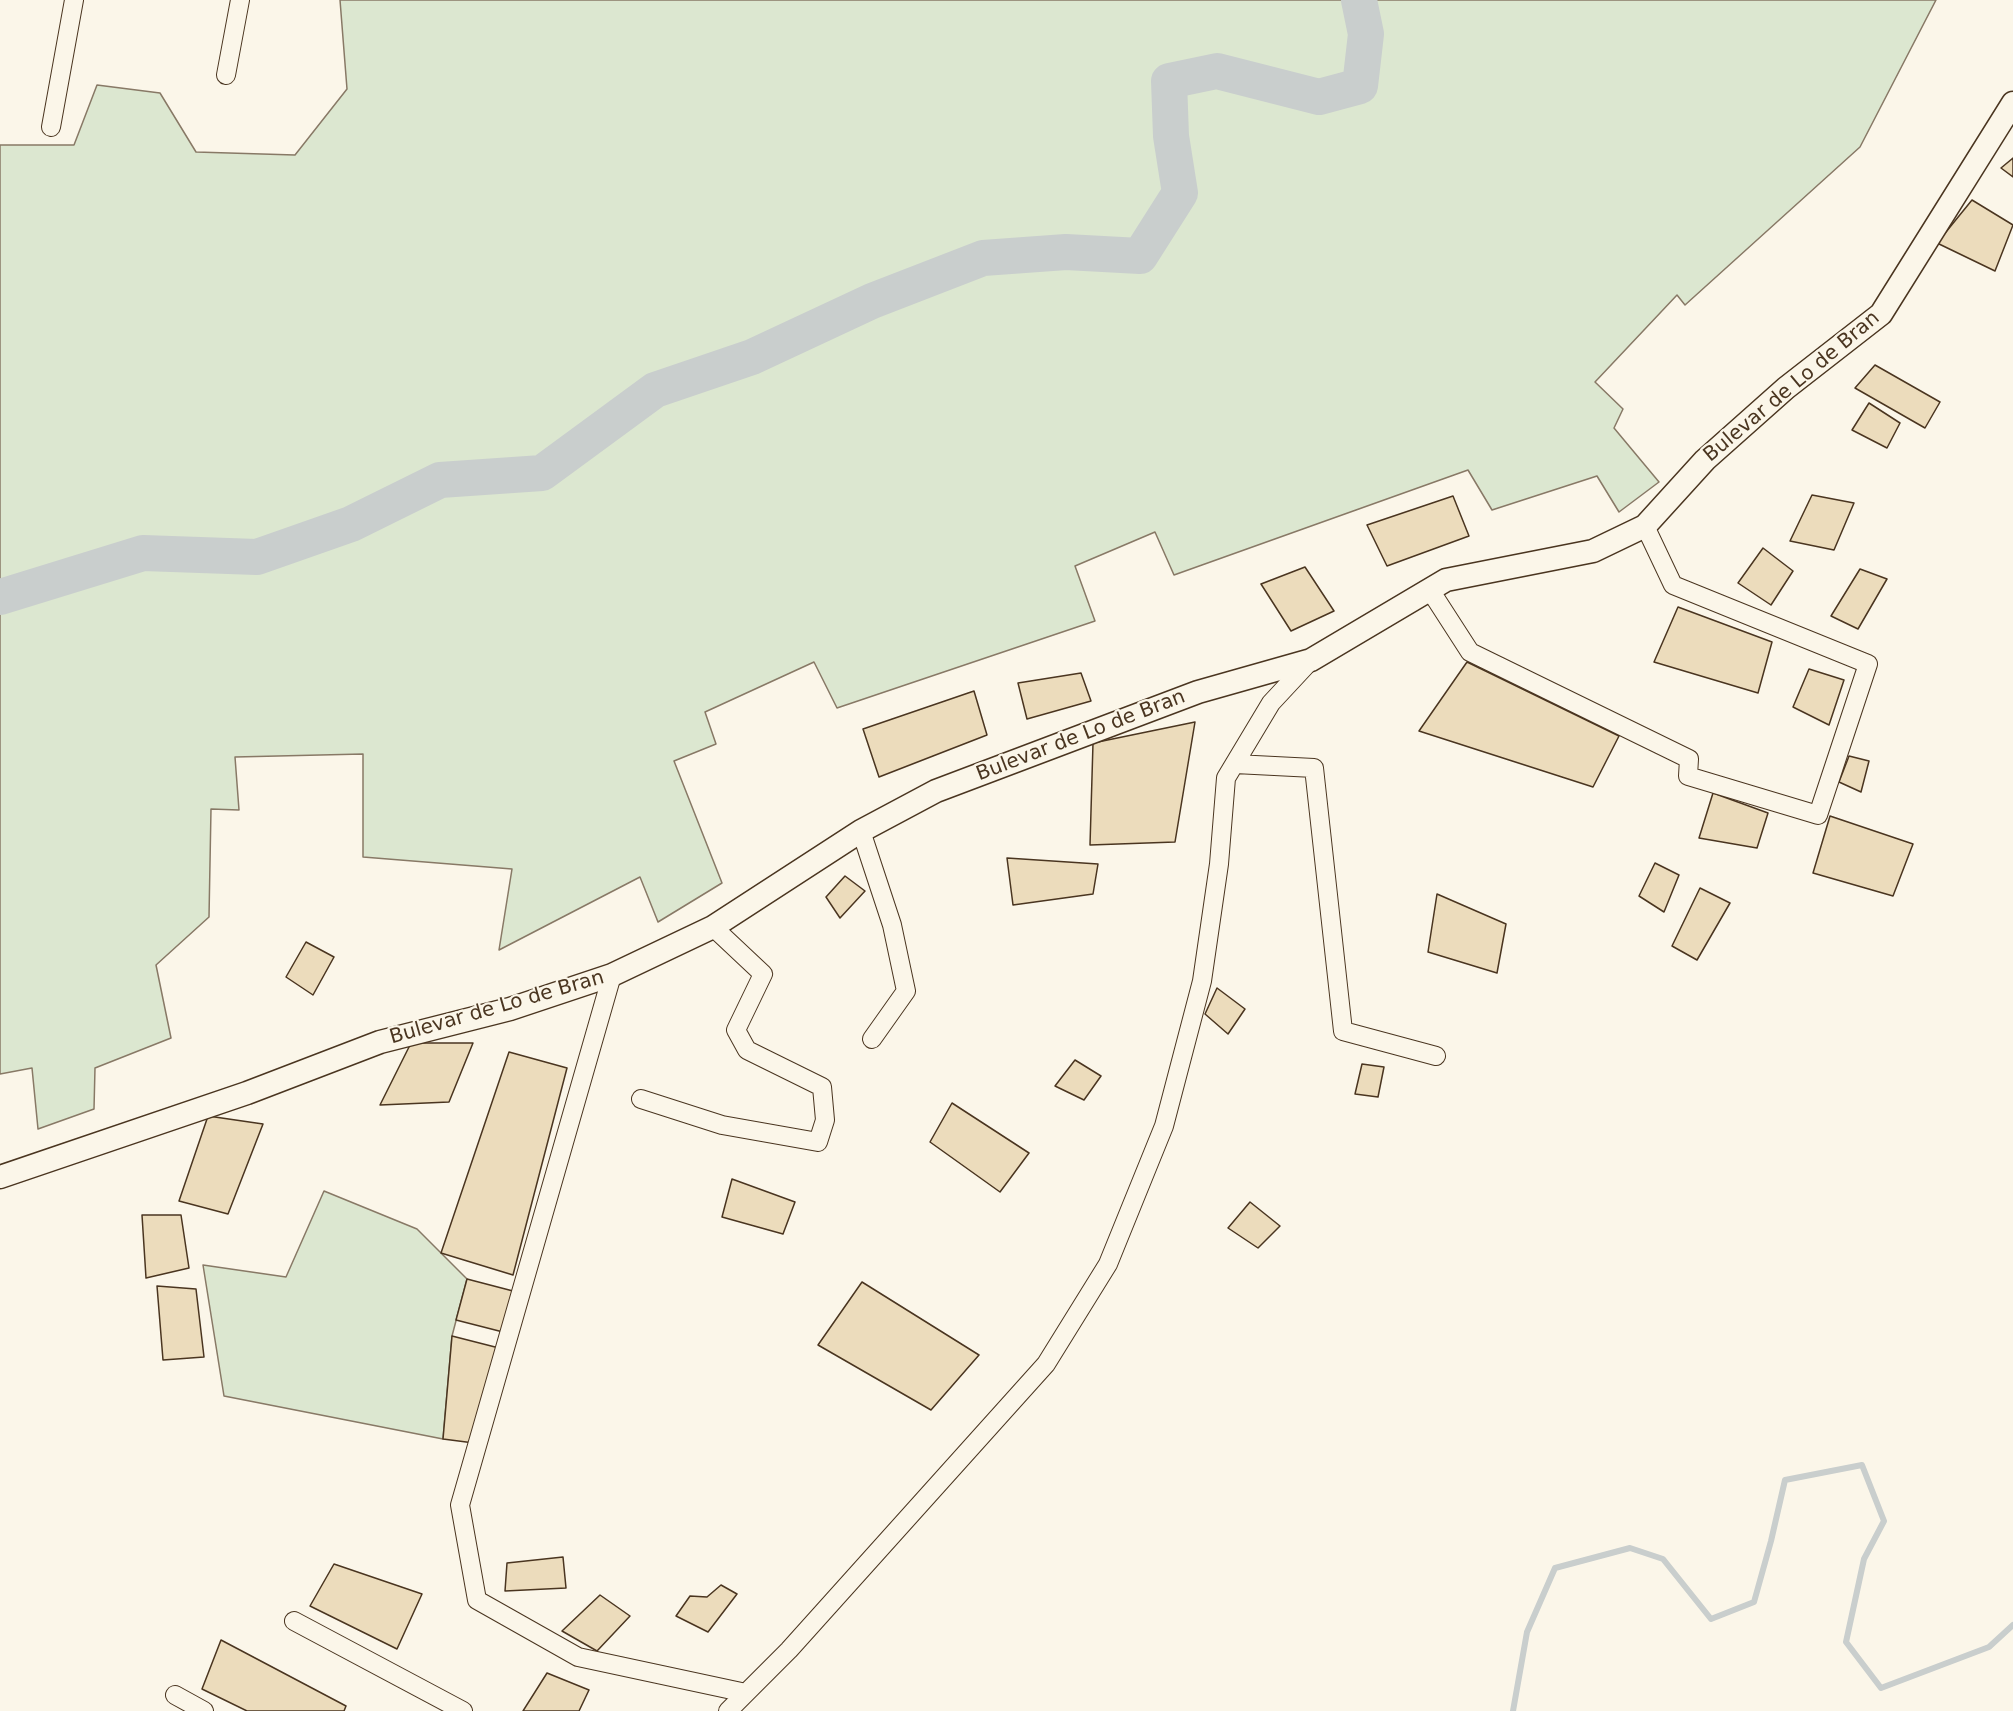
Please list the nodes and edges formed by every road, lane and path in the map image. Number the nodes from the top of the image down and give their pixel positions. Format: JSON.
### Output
{"nodes":[{"id":1,"x":74,"y":0,"type":"edge"},
{"id":2,"x":240,"y":0,"type":"edge"},
{"id":3,"x":226,"y":75,"type":"dead end"},
{"id":4,"x":2013,"y":103,"type":"edge"},
{"id":5,"x":51,"y":127,"type":"dead end"},
{"id":6,"x":1645,"y":526,"type":"junction"},
{"id":7,"x":1430,"y":590,"type":"junction"},
{"id":8,"x":1311,"y":660,"type":"junction"},
{"id":9,"x":1235,"y":764,"type":"junction"},
{"id":10,"x":861,"y":831,"type":"junction"},
{"id":11,"x":713,"y":927,"type":"junction"},
{"id":12,"x":612,"y":975,"type":"junction"},
{"id":13,"x":872,"y":1040,"type":"dead end"},
{"id":14,"x":1436,"y":1056,"type":"dead end"},
{"id":15,"x":641,"y":1099,"type":"dead end"},
{"id":16,"x":0,"y":1177,"type":"edge"},
{"id":17,"x":294,"y":1621,"type":"dead end"},
{"id":18,"x":746,"y":1693,"type":"junction"},
{"id":19,"x":175,"y":1695,"type":"dead end"},
{"id":20,"x":204,"y":1711,"type":"edge"},
{"id":21,"x":464,"y":1711,"type":"edge"},
{"id":22,"x":728,"y":1711,"type":"edge"}],
"edges":[{"from":1,"to":5,"type":"street"},
{"from":2,"to":3,"type":"street"},
{"from":4,"to":6,"type":"street","name":"Bulevar de Lo de Bran"},
{"from":6,"to":7,"type":"street","name":"Bulevar de Lo de Bran"},
{"from":6,"to":7,"type":"street"},
{"from":7,"to":8,"type":"street","name":"Bulevar de Lo de Bran"},
{"from":8,"to":9,"type":"street"},
{"from":8,"to":10,"type":"street","name":"Bulevar de Lo de Bran"},
{"from":9,"to":14,"type":"street"},
{"from":9,"to":18,"type":"street"},
{"from":10,"to":11,"type":"street","name":"Bulevar de Lo de Bran"},
{"from":10,"to":13,"type":"street"},
{"from":11,"to":12,"type":"street","name":"Bulevar de Lo de Bran"},
{"from":11,"to":15,"type":"street"},
{"from":12,"to":16,"type":"street","name":"Bulevar de Lo de Bran"},
{"from":12,"to":18,"type":"street"},
{"from":17,"to":21,"type":"street"},
{"from":18,"to":22,"type":"street"},
{"from":19,"to":20,"type":"street"}]}
